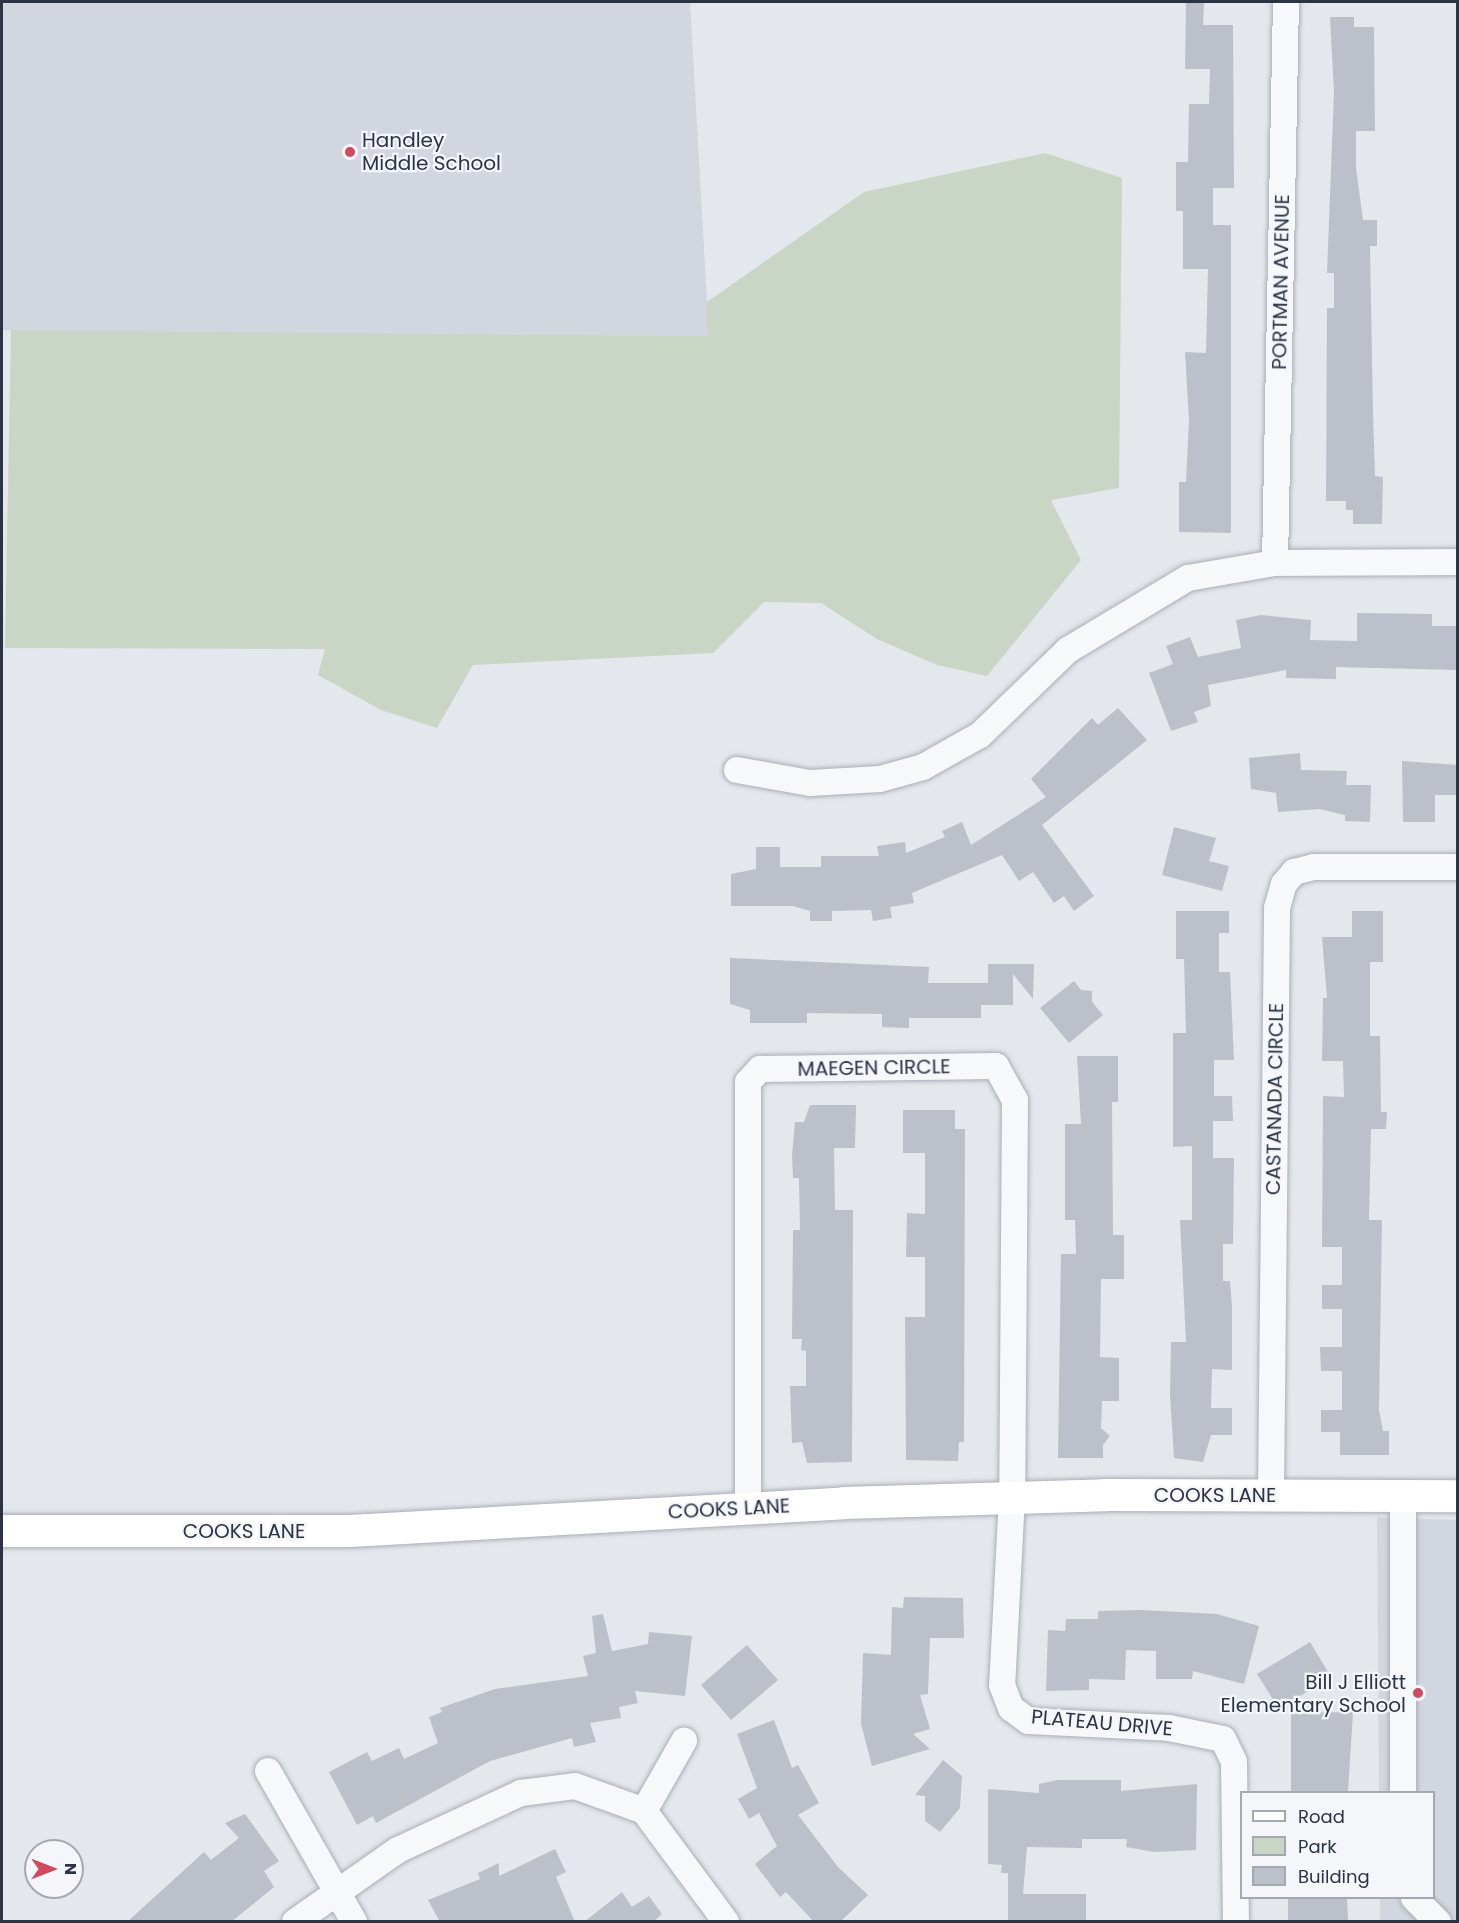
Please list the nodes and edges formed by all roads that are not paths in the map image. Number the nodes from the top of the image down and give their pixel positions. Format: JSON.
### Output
{"nodes":[{"id":1,"x":1286,"y":2,"type":"edge"},
{"id":2,"x":1458,"y":562,"type":"edge"},
{"id":3,"x":1275,"y":563,"type":"junction"},
{"id":4,"x":737,"y":770,"type":"dead end"},
{"id":5,"x":1458,"y":867,"type":"edge"},
{"id":6,"x":1271,"y":1495,"type":"junction"},
{"id":7,"x":1402,"y":1496,"type":"junction"},
{"id":8,"x":1458,"y":1496,"type":"edge"},
{"id":9,"x":1012,"y":1497,"type":"junction"},
{"id":10,"x":748,"y":1508,"type":"junction"},
{"id":11,"x":2,"y":1531,"type":"edge"},
{"id":12,"x":684,"y":1741,"type":"dead end"},
{"id":13,"x":268,"y":1771,"type":"dead end"},
{"id":14,"x":1403,"y":1791,"type":"edge"},
{"id":15,"x":644,"y":1811,"type":"junction"},
{"id":16,"x":335,"y":1891,"type":"junction"},
{"id":17,"x":1415,"y":1899,"type":"edge"},
{"id":18,"x":295,"y":1922,"type":"edge"},
{"id":19,"x":354,"y":1922,"type":"edge"},
{"id":20,"x":726,"y":1922,"type":"edge"},
{"id":21,"x":1236,"y":1922,"type":"edge"},
{"id":22,"x":1438,"y":1922,"type":"edge"}],
"edges":[{"from":1,"to":3,"type":"street","name":"PORTMAN AVENUE"},
{"from":2,"to":3,"type":"street"},
{"from":3,"to":4,"type":"street"},
{"from":5,"to":6,"type":"street","name":"CASTANADA CIRCLE"},
{"from":6,"to":7,"type":"main road","name":"COOKS LANE"},
{"from":6,"to":9,"type":"main road","name":"COOKS LANE"},
{"from":7,"to":8,"type":"main road","name":"COOKS LANE"},
{"from":7,"to":14,"type":"street"},
{"from":9,"to":10,"type":"main road","name":"COOKS LANE"},
{"from":9,"to":10,"type":"street","name":"MAEGEN CIRCLE"},
{"from":9,"to":21,"type":"street","name":"PLATEAU DRIVE"},
{"from":10,"to":11,"type":"main road","name":"COOKS LANE"},
{"from":12,"to":15,"type":"street"},
{"from":13,"to":16,"type":"street"},
{"from":15,"to":16,"type":"street"},
{"from":15,"to":20,"type":"street"},
{"from":16,"to":18,"type":"street"},
{"from":16,"to":19,"type":"street"},
{"from":17,"to":22,"type":"street"}]}
